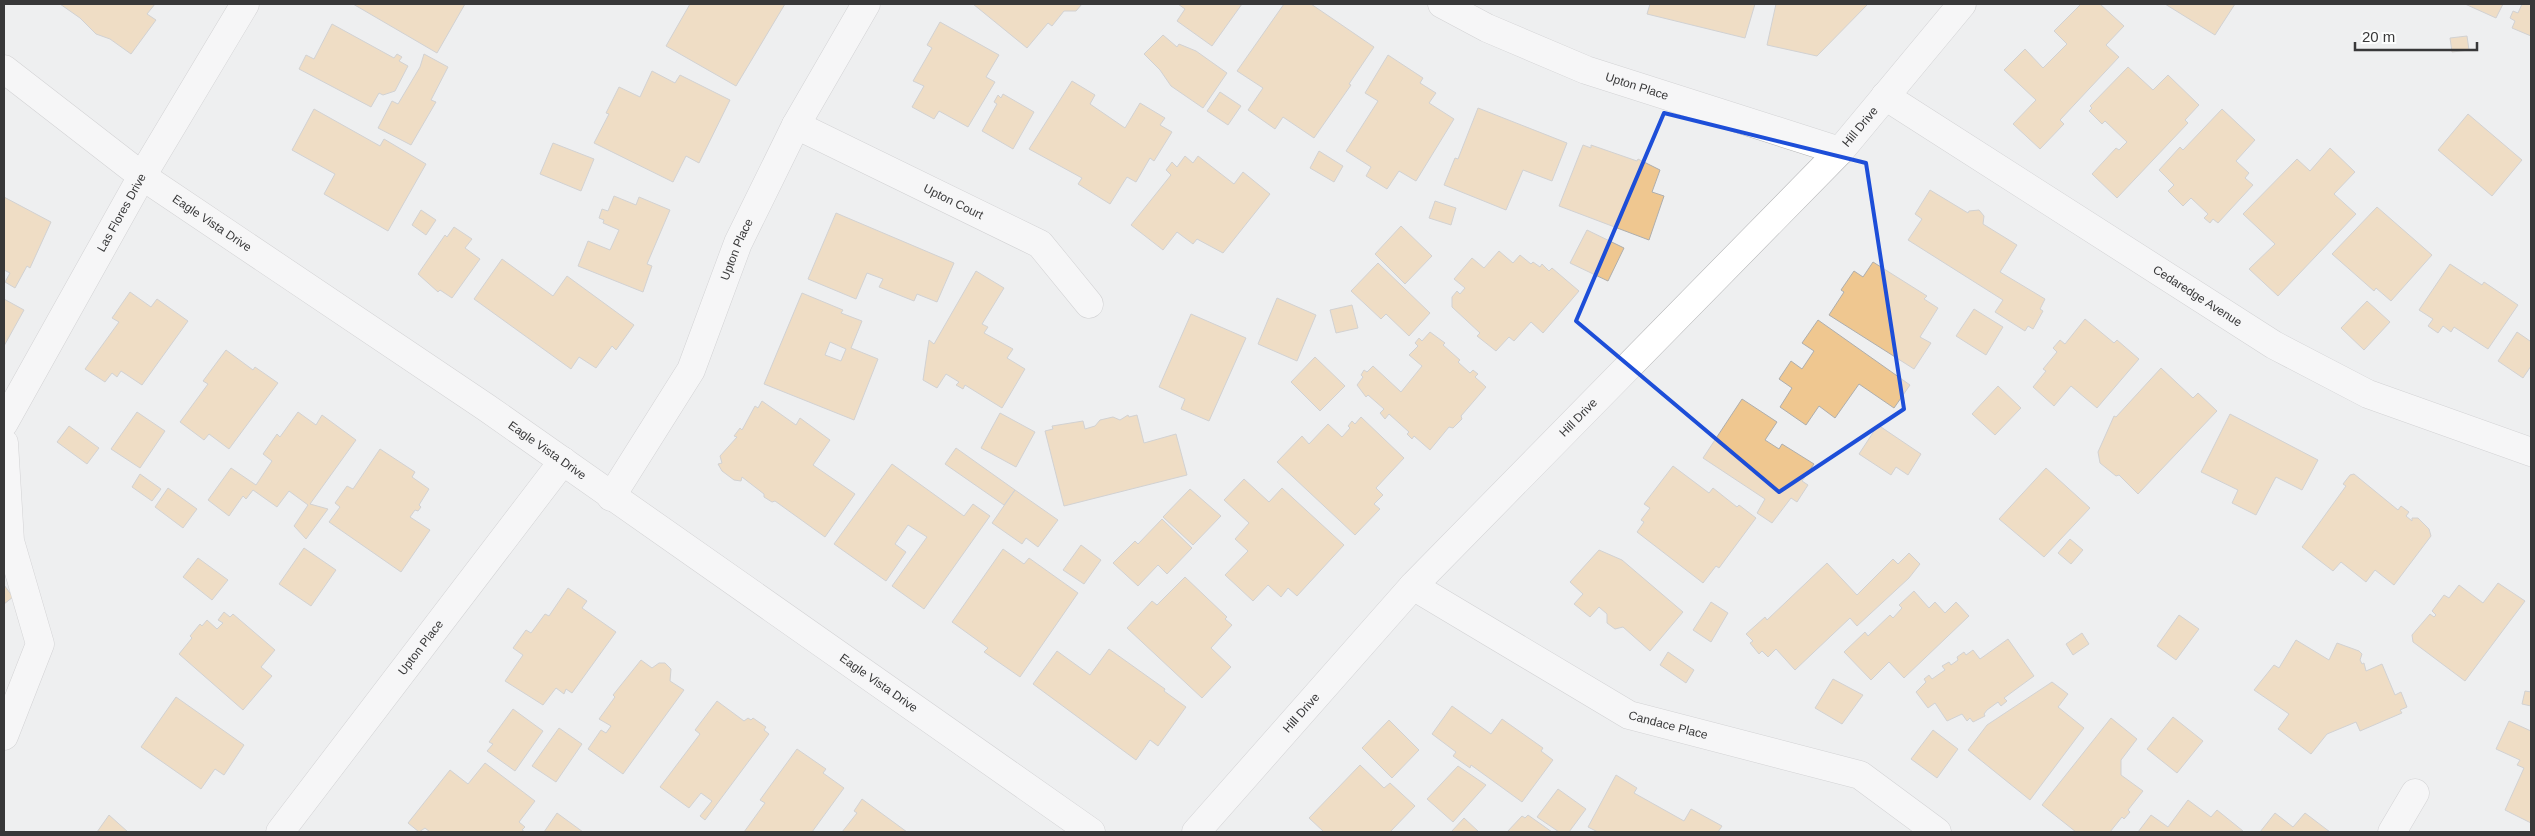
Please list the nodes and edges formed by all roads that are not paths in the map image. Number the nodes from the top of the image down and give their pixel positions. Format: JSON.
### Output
{"nodes":[{"id":1,"x":244,"y":4,"type":"edge"},
{"id":2,"x":866,"y":4,"type":"edge"},
{"id":3,"x":1442,"y":4,"type":"edge"},
{"id":4,"x":1962,"y":4,"type":"edge"},
{"id":5,"x":4,"y":69,"type":"edge"},
{"id":6,"x":1886,"y":96,"type":"junction"},
{"id":7,"x":796,"y":125,"type":"junction"},
{"id":8,"x":1840,"y":151,"type":"junction"},
{"id":9,"x":142,"y":176,"type":"junction"},
{"id":10,"x":1089,"y":304,"type":"dead end"},
{"id":11,"x":4,"y":423,"type":"edge"},
{"id":12,"x":4,"y":443,"type":"edge"},
{"id":13,"x":2531,"y":452,"type":"edge"},
{"id":14,"x":563,"y":461,"type":"junction"},
{"id":15,"x":611,"y":497,"type":"junction"},
{"id":16,"x":1413,"y":586,"type":"junction"},
{"id":17,"x":4,"y":736,"type":"edge"},
{"id":18,"x":2415,"y":794,"type":"dead end"},
{"id":19,"x":280,"y":832,"type":"edge"},
{"id":20,"x":1091,"y":832,"type":"edge"},
{"id":21,"x":1196,"y":832,"type":"edge"},
{"id":22,"x":1937,"y":832,"type":"edge"},
{"id":23,"x":2392,"y":832,"type":"edge"}],
"edges":[{"from":1,"to":9,"type":"street","name":"Las Flores Drive"},
{"from":2,"to":7,"type":"street","name":"Upton Place"},
{"from":3,"to":8,"type":"street","name":"Upton Place"},
{"from":4,"to":6,"type":"street","name":"Hill Drive"},
{"from":5,"to":9,"type":"street","name":"Eagle Vista Drive"},
{"from":6,"to":8,"type":"street","name":"Hill Drive"},
{"from":6,"to":13,"type":"street","name":"Cedaredge Avenue"},
{"from":7,"to":10,"type":"street","name":"Upton Court"},
{"from":7,"to":15,"type":"street","name":"Upton Place"},
{"from":8,"to":16,"type":"street","name":"Hill Drive"},
{"from":9,"to":11,"type":"street","name":"Las Flores Drive"},
{"from":9,"to":14,"type":"street","name":"Eagle Vista Drive"},
{"from":12,"to":17,"type":"street"},
{"from":14,"to":15,"type":"street","name":"Eagle Vista Drive"},
{"from":14,"to":19,"type":"street","name":"Upton Place"},
{"from":15,"to":20,"type":"street","name":"Eagle Vista Drive"},
{"from":16,"to":21,"type":"street","name":"Hill Drive"},
{"from":16,"to":22,"type":"street","name":"Candace Place"},
{"from":18,"to":23,"type":"street"}]}
